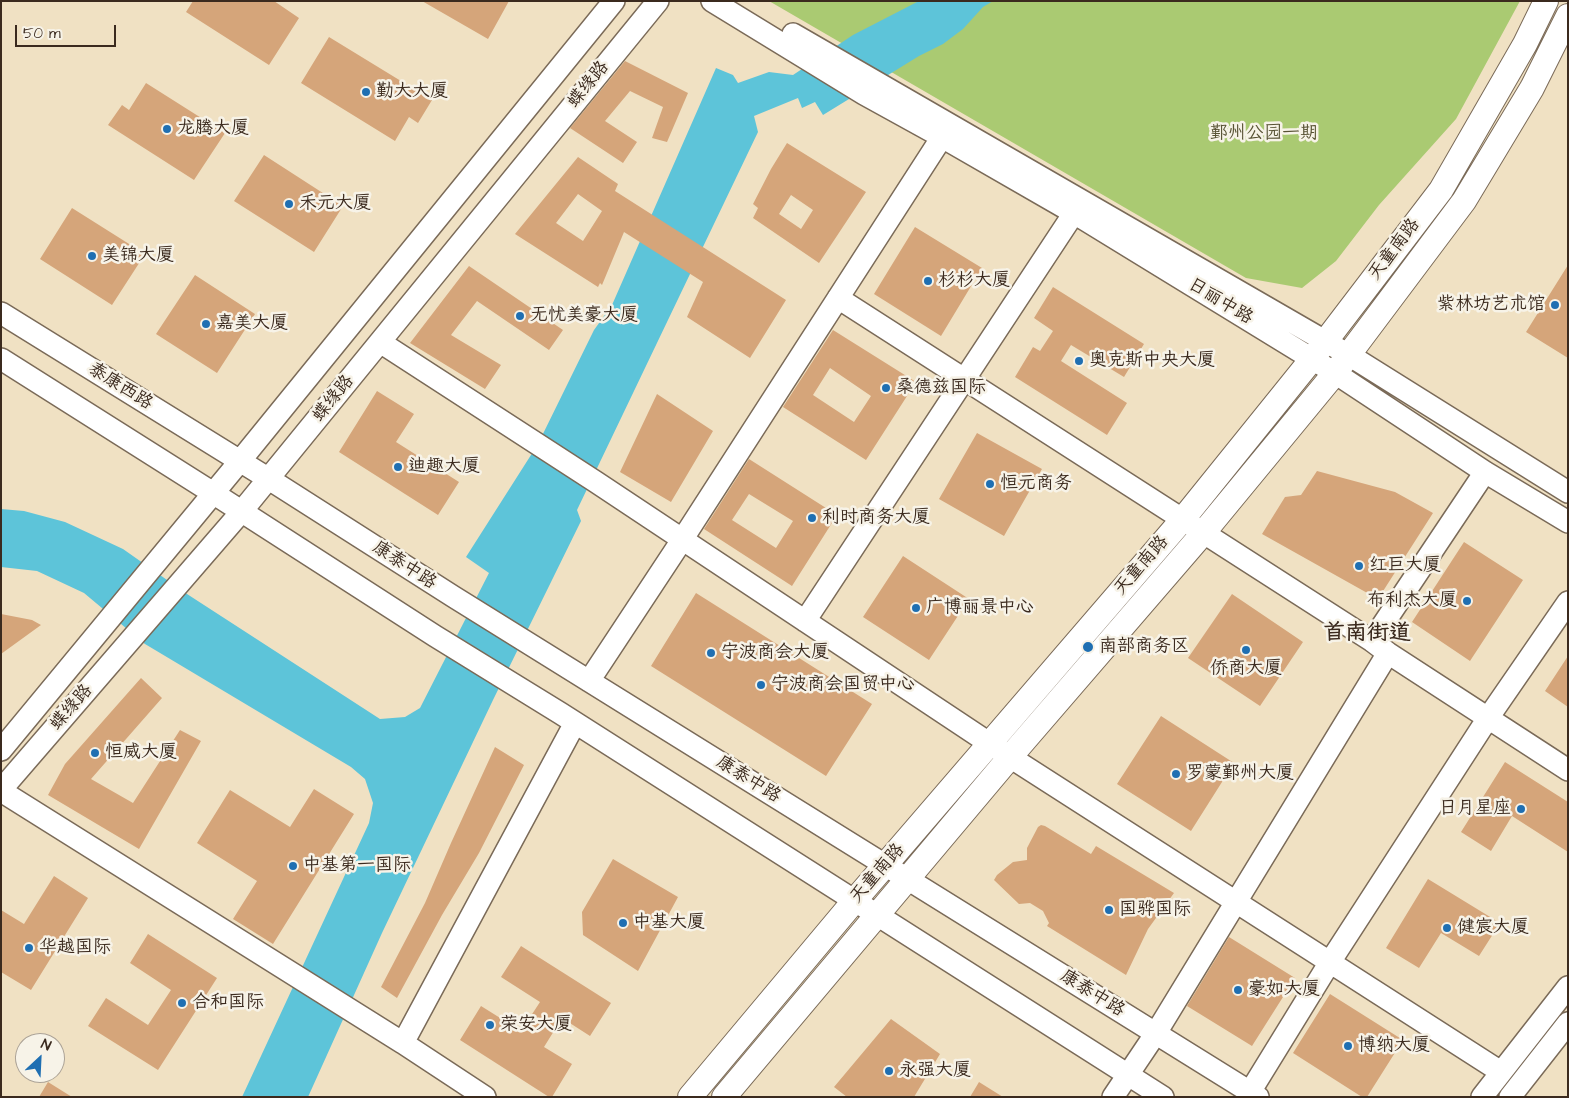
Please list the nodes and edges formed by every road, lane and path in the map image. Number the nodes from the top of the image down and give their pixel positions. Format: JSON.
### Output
{"nodes":[{"id":1,"x":614,"y":1,"type":"edge"},
{"id":2,"x":658,"y":1,"type":"edge"},
{"id":3,"x":712,"y":1,"type":"edge"},
{"id":4,"x":737,"y":1,"type":"edge"},
{"id":5,"x":1546,"y":1,"type":"edge"},
{"id":6,"x":1568,"y":16,"type":"edge"},
{"id":7,"x":808,"y":52,"type":"junction"},
{"id":8,"x":872,"y":90,"type":"junction"},
{"id":9,"x":942,"y":137,"type":"junction"},
{"id":10,"x":1074,"y":214,"type":"junction"},
{"id":11,"x":838,"y":298,"type":"junction"},
{"id":12,"x":1,"y":314,"type":"edge"},
{"id":13,"x":380,"y":342,"type":"junction"},
{"id":14,"x":1319,"y":350,"type":"junction"},
{"id":15,"x":1,"y":359,"type":"edge"},
{"id":16,"x":1342,"y":364,"type":"junction"},
{"id":17,"x":964,"y":379,"type":"junction"},
{"id":18,"x":240,"y":461,"type":"junction"},
{"id":19,"x":1485,"y":472,"type":"junction"},
{"id":20,"x":269,"y":479,"type":"junction"},
{"id":21,"x":1568,"y":492,"type":"edge"},
{"id":22,"x":213,"y":493,"type":"junction"},
{"id":23,"x":242,"y":511,"type":"junction"},
{"id":24,"x":1183,"y":519,"type":"junction"},
{"id":25,"x":1568,"y":522,"type":"edge"},
{"id":26,"x":1204,"y":532,"type":"junction"},
{"id":27,"x":682,"y":540,"type":"junction"},
{"id":28,"x":1568,"y":602,"type":"edge"},
{"id":29,"x":805,"y":621,"type":"junction"},
{"id":30,"x":1380,"y":647,"type":"junction"},
{"id":31,"x":589,"y":681,"type":"junction"},
{"id":32,"x":1488,"y":718,"type":"junction"},
{"id":33,"x":575,"y":722,"type":"junction"},
{"id":34,"x":990,"y":744,"type":"junction"},
{"id":35,"x":1,"y":750,"type":"edge"},
{"id":36,"x":1010,"y":757,"type":"junction"},
{"id":37,"x":1568,"y":770,"type":"edge"},
{"id":38,"x":1,"y":791,"type":"edge"},
{"id":39,"x":885,"y":865,"type":"junction"},
{"id":40,"x":908,"y":879,"type":"junction"},
{"id":41,"x":855,"y":900,"type":"junction"},
{"id":42,"x":1236,"y":902,"type":"junction"},
{"id":43,"x":878,"y":915,"type":"junction"},
{"id":44,"x":1330,"y":962,"type":"junction"},
{"id":45,"x":1568,"y":987,"type":"edge"},
{"id":46,"x":1568,"y":1023,"type":"edge"},
{"id":47,"x":1156,"y":1033,"type":"junction"},
{"id":48,"x":403,"y":1043,"type":"junction"},
{"id":49,"x":1501,"y":1072,"type":"junction"},
{"id":50,"x":1128,"y":1074,"type":"junction"},
{"id":51,"x":1254,"y":1094,"type":"edge"},
{"id":52,"x":485,"y":1097,"type":"edge"},
{"id":53,"x":690,"y":1097,"type":"edge"},
{"id":54,"x":724,"y":1097,"type":"edge"},
{"id":55,"x":1113,"y":1097,"type":"edge"},
{"id":56,"x":1164,"y":1097,"type":"edge"},
{"id":57,"x":1482,"y":1097,"type":"edge"},
{"id":58,"x":1510,"y":1097,"type":"edge"}],
"edges":[{"from":1,"to":18,"type":"street","name":"蝶缘路"},
{"from":2,"to":13,"type":"street","name":"蝶缘路"},
{"from":3,"to":7,"type":"street"},
{"from":4,"to":7,"type":"street"},
{"from":5,"to":14,"type":"main road","name":"天童南路"},
{"from":6,"to":16,"type":"main road","name":"天童南路"},
{"from":7,"to":8,"type":"street"},
{"from":8,"to":9,"type":"street","name":"日丽中路"},
{"from":8,"to":14,"type":"street","name":"日丽中路"},
{"from":9,"to":10,"type":"street","name":"日丽中路"},
{"from":9,"to":11,"type":"street"},
{"from":10,"to":14,"type":"street","name":"日丽中路"},
{"from":10,"to":17,"type":"street"},
{"from":11,"to":17,"type":"street"},
{"from":11,"to":27,"type":"street"},
{"from":12,"to":18,"type":"street","name":"泰康西路"},
{"from":13,"to":20,"type":"street","name":"蝶缘路"},
{"from":13,"to":27,"type":"street"},
{"from":14,"to":16,"type":"street","name":"日丽中路"},
{"from":14,"to":24,"type":"main road","name":"天童南路"},
{"from":15,"to":22,"type":"street"},
{"from":16,"to":19,"type":"street","name":"日丽中路"},
{"from":16,"to":21,"type":"street","name":"日丽中路"},
{"from":16,"to":26,"type":"main road","name":"天童南路"},
{"from":17,"to":24,"type":"street"},
{"from":17,"to":29,"type":"street"},
{"from":18,"to":20,"type":"street","name":"康泰中路"},
{"from":18,"to":22,"type":"street","name":"蝶缘路"},
{"from":19,"to":25,"type":"street","name":"日丽中路"},
{"from":19,"to":30,"type":"street"},
{"from":20,"to":23,"type":"street","name":"蝶缘路"},
{"from":20,"to":31,"type":"street","name":"康泰中路"},
{"from":22,"to":23,"type":"street"},
{"from":22,"to":35,"type":"street","name":"蝶缘路"},
{"from":23,"to":33,"type":"street"},
{"from":23,"to":38,"type":"street","name":"蝶缘路"},
{"from":24,"to":26,"type":"street"},
{"from":24,"to":34,"type":"main road","name":"天童南路"},
{"from":26,"to":30,"type":"street"},
{"from":26,"to":36,"type":"main road","name":"天童南路"},
{"from":27,"to":29,"type":"street"},
{"from":27,"to":31,"type":"street"},
{"from":28,"to":32,"type":"street"},
{"from":29,"to":34,"type":"street"},
{"from":30,"to":32,"type":"street"},
{"from":30,"to":42,"type":"street"},
{"from":31,"to":39,"type":"street","name":"康泰中路"},
{"from":32,"to":37,"type":"street"},
{"from":32,"to":44,"type":"street"},
{"from":33,"to":41,"type":"street"},
{"from":33,"to":48,"type":"street"},
{"from":34,"to":36,"type":"street"},
{"from":34,"to":39,"type":"main road","name":"天童南路"},
{"from":36,"to":40,"type":"main road","name":"天童南路"},
{"from":36,"to":42,"type":"street"},
{"from":38,"to":48,"type":"street"},
{"from":39,"to":40,"type":"street","name":"康泰中路"},
{"from":39,"to":41,"type":"main road","name":"天童南路"},
{"from":40,"to":43,"type":"main road","name":"天童南路"},
{"from":40,"to":47,"type":"street","name":"康泰中路"},
{"from":41,"to":43,"type":"street"},
{"from":41,"to":53,"type":"main road","name":"天童南路"},
{"from":42,"to":44,"type":"street"},
{"from":42,"to":47,"type":"street"},
{"from":43,"to":50,"type":"street"},
{"from":43,"to":54,"type":"main road","name":"天童南路"},
{"from":44,"to":49,"type":"street"},
{"from":44,"to":51,"type":"street"},
{"from":45,"to":49,"type":"street"},
{"from":46,"to":58,"type":"street"},
{"from":47,"to":50,"type":"street"},
{"from":47,"to":51,"type":"street","name":"康泰中路"},
{"from":48,"to":52,"type":"street"},
{"from":49,"to":57,"type":"street"},
{"from":50,"to":55,"type":"street"},
{"from":50,"to":56,"type":"street"}]}
